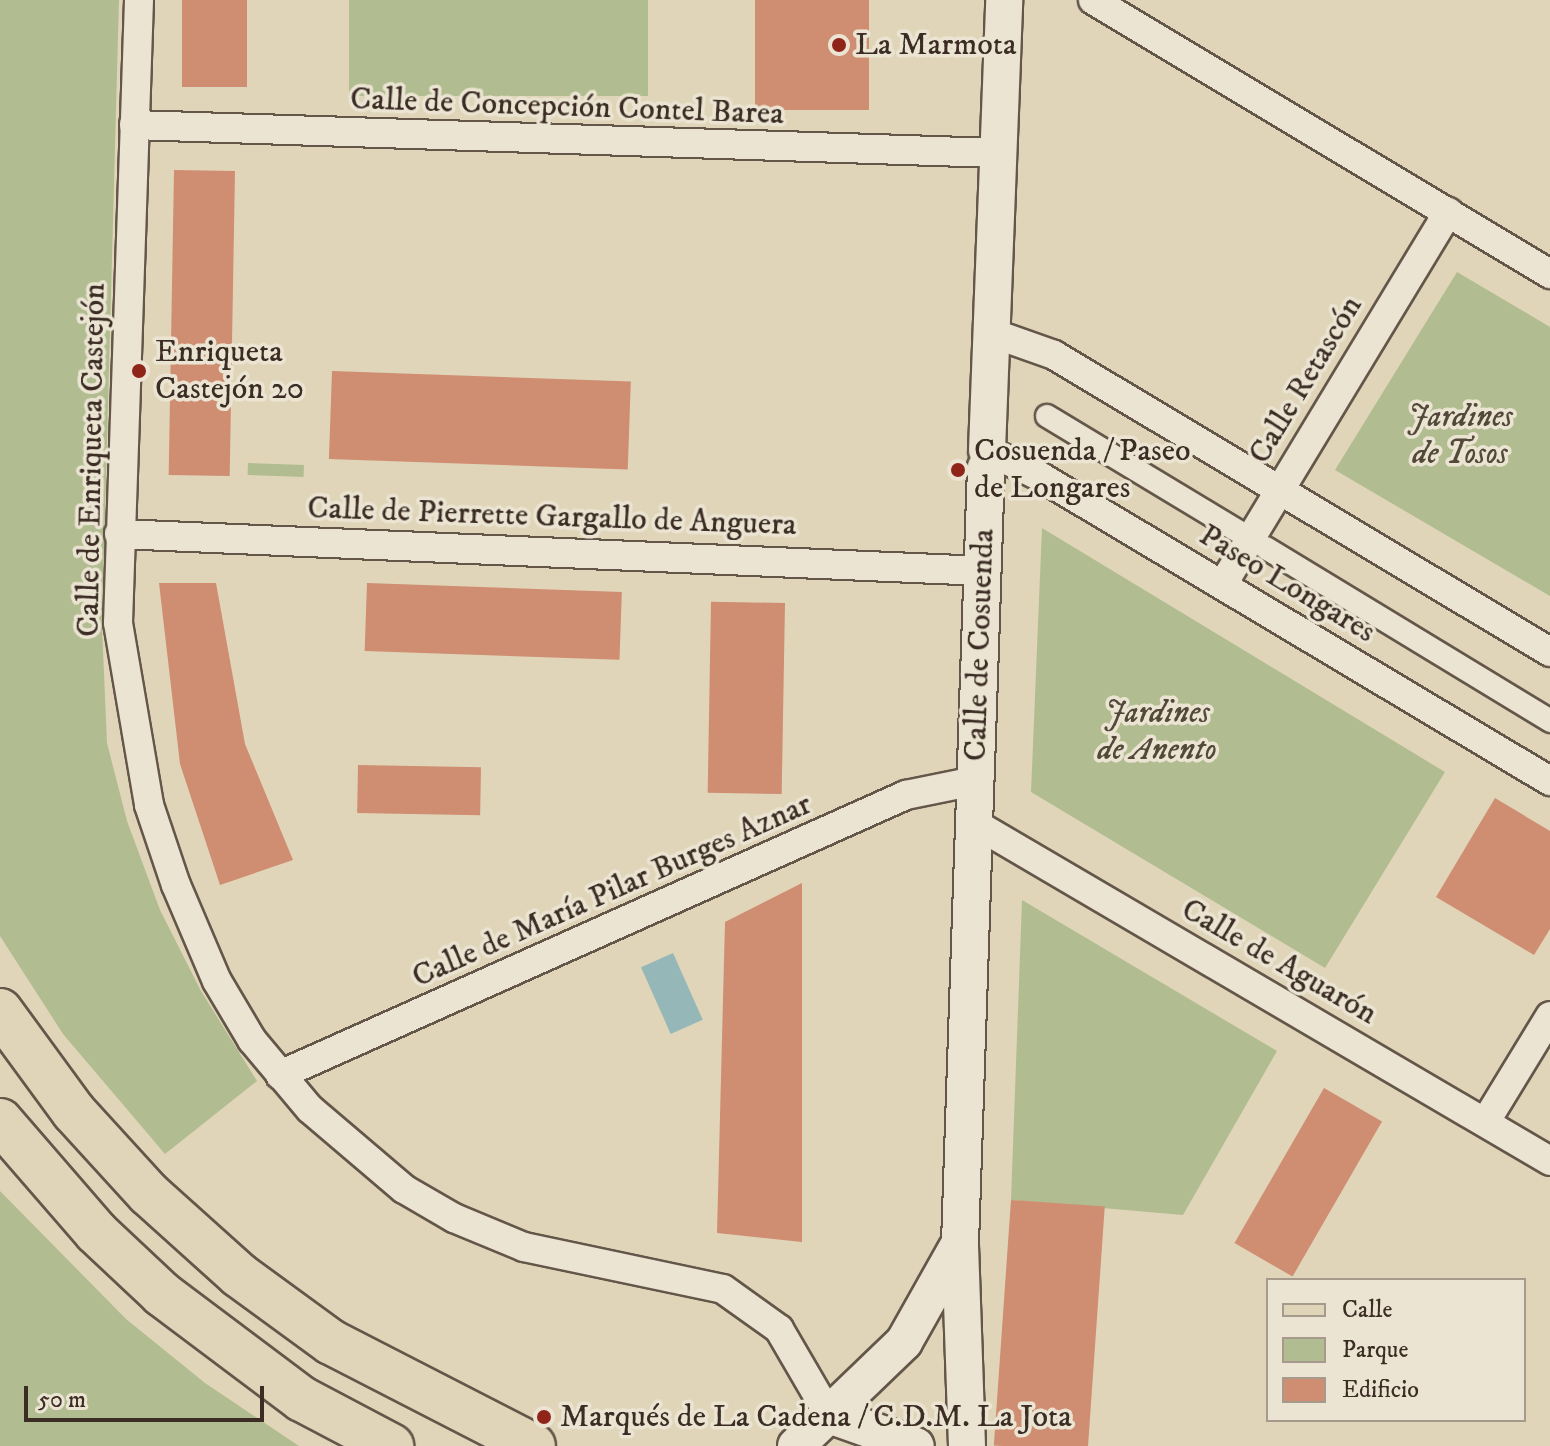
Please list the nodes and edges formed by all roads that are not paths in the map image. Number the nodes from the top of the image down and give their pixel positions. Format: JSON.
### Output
{"nodes":[{"id":1,"x":139,"y":0,"type":"edge"},
{"id":2,"x":1004,"y":0,"type":"edge"},
{"id":3,"x":1093,"y":0,"type":"edge"},
{"id":4,"x":134,"y":125,"type":"junction"},
{"id":5,"x":997,"y":153,"type":"junction"},
{"id":6,"x":1448,"y":212,"type":"junction"},
{"id":7,"x":1550,"y":274,"type":"edge"},
{"id":8,"x":992,"y":333,"type":"junction"},
{"id":9,"x":1047,"y":416,"type":"dead end"},
{"id":10,"x":987,"y":458,"type":"junction"},
{"id":11,"x":1279,"y":491,"type":"junction"},
{"id":12,"x":1238,"y":531,"type":"dead end"},
{"id":13,"x":119,"y":534,"type":"junction"},
{"id":14,"x":1266,"y":548,"type":"dead end"},
{"id":15,"x":982,"y":571,"type":"junction"},
{"id":16,"x":1223,"y":584,"type":"junction"},
{"id":17,"x":1550,"y":652,"type":"edge"},
{"id":18,"x":1550,"y":721,"type":"edge"},
{"id":19,"x":975,"y":781,"type":"junction"},
{"id":20,"x":1550,"y":781,"type":"edge"},
{"id":21,"x":974,"y":823,"type":"junction"},
{"id":22,"x":0,"y":1011,"type":"edge"},
{"id":23,"x":1550,"y":1016,"type":"edge"},
{"id":24,"x":280,"y":1075,"type":"junction"},
{"id":25,"x":0,"y":1121,"type":"edge"},
{"id":26,"x":1486,"y":1121,"type":"junction"},
{"id":27,"x":1550,"y":1161,"type":"edge"},
{"id":28,"x":960,"y":1243,"type":"junction"},
{"id":29,"x":829,"y":1415,"type":"junction"},
{"id":30,"x":391,"y":1446,"type":"edge"},
{"id":31,"x":533,"y":1446,"type":"edge"},
{"id":32,"x":796,"y":1446,"type":"edge"},
{"id":33,"x":916,"y":1446,"type":"edge"},
{"id":34,"x":967,"y":1446,"type":"edge"}],
"edges":[{"from":1,"to":4,"type":"street","name":"Calle de Enriqueta Castejón"},
{"from":2,"to":5,"type":"street","name":"Calle de Cosuenda"},
{"from":3,"to":6,"type":"street"},
{"from":4,"to":5,"type":"street","name":"Calle de Concepción Contel Barea"},
{"from":4,"to":13,"type":"street","name":"Calle de Enriqueta Castejón"},
{"from":5,"to":8,"type":"street","name":"Calle de Cosuenda"},
{"from":6,"to":7,"type":"street"},
{"from":6,"to":11,"type":"street","name":"Calle Retascón"},
{"from":8,"to":10,"type":"street","name":"Calle de Cosuenda"},
{"from":8,"to":11,"type":"street"},
{"from":9,"to":12,"type":"street","name":"Paseo Longares"},
{"from":10,"to":15,"type":"street","name":"Calle de Cosuenda"},
{"from":10,"to":16,"type":"street","name":"Paseo Longares"},
{"from":11,"to":16,"type":"street","name":"Calle Retascón"},
{"from":11,"to":17,"type":"street"},
{"from":13,"to":15,"type":"street","name":"Calle de Pierrette Gargallo de Anguera"},
{"from":13,"to":24,"type":"street","name":"Calle de Enriqueta Castejón"},
{"from":14,"to":18,"type":"street","name":"Paseo Longares"},
{"from":15,"to":19,"type":"street","name":"Calle de Cosuenda"},
{"from":16,"to":20,"type":"street","name":"Paseo Longares"},
{"from":19,"to":21,"type":"street","name":"Calle de Cosuenda"},
{"from":19,"to":24,"type":"street","name":"Calle de María Pilar Burges Aznar"},
{"from":21,"to":26,"type":"street","name":"Calle de Aguarón"},
{"from":21,"to":28,"type":"street","name":"Calle de Cosuenda"},
{"from":22,"to":31,"type":"main road"},
{"from":23,"to":26,"type":"street"},
{"from":24,"to":29,"type":"street","name":"Calle de Enriqueta Castejón"},
{"from":25,"to":30,"type":"main road"},
{"from":26,"to":27,"type":"street","name":"Calle de Aguarón"},
{"from":28,"to":29,"type":"street","name":"Calle de Cosuenda"},
{"from":28,"to":34,"type":"street","name":"Calle de Cosuenda"},
{"from":29,"to":32,"type":"street","name":"Calle de Cosuenda"},
{"from":29,"to":33,"type":"street"}]}
